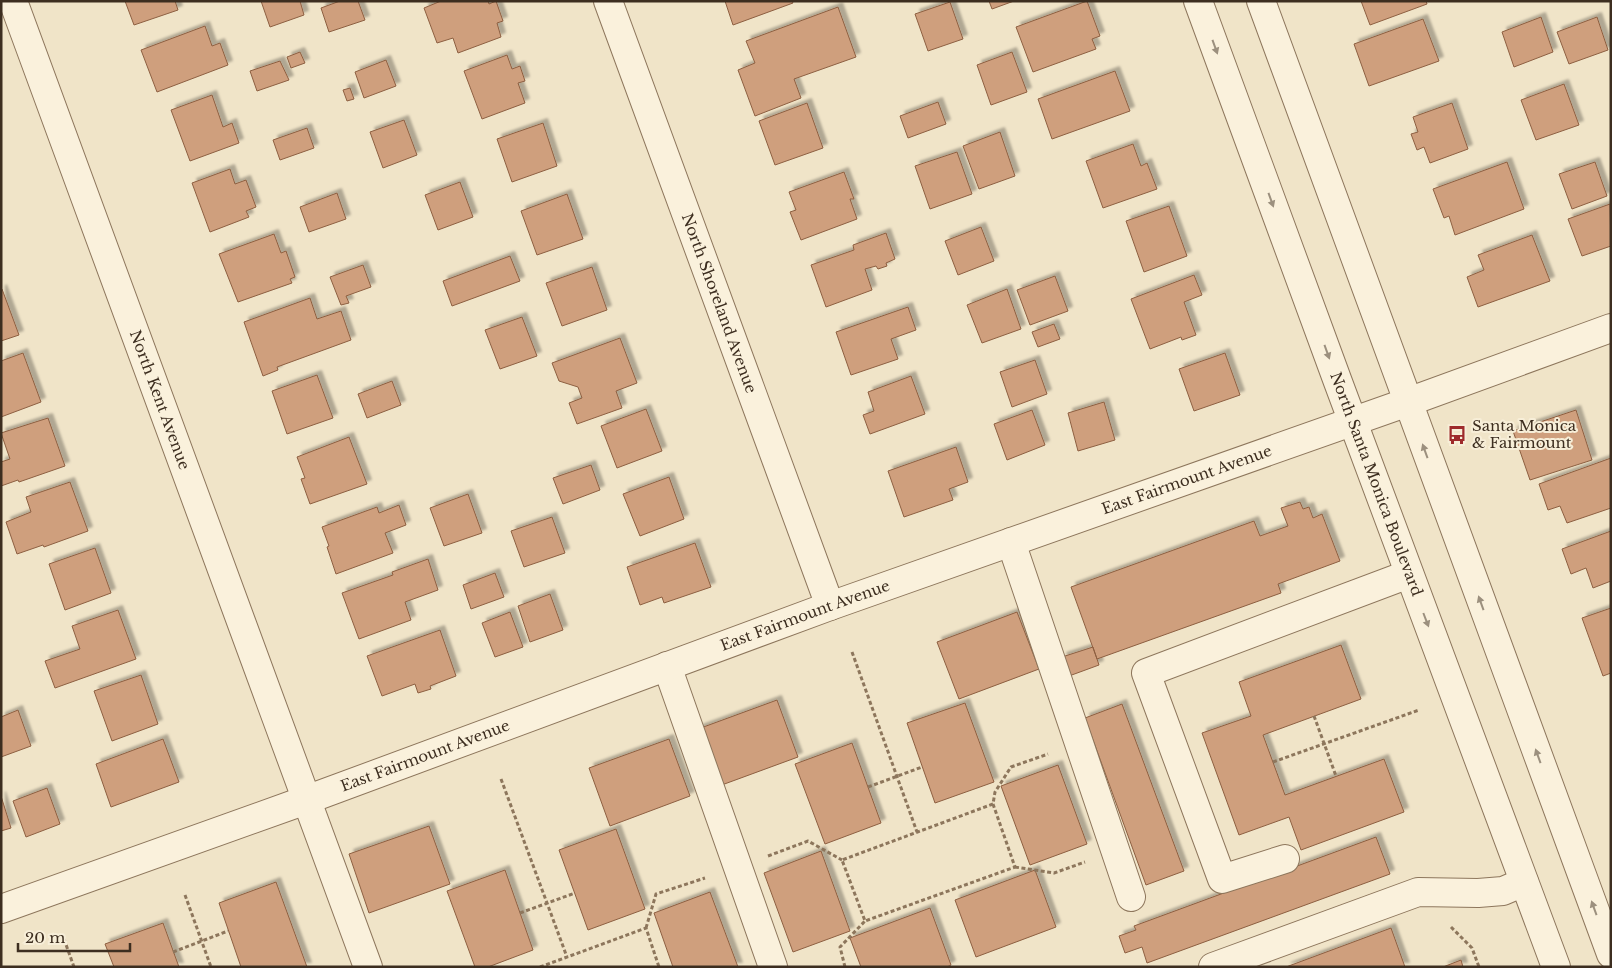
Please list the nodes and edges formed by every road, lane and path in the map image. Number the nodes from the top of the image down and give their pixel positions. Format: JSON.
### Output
{"nodes":[{"id":1,"x":13,"y":1,"type":"edge"},
{"id":2,"x":608,"y":1,"type":"edge"},
{"id":3,"x":1198,"y":1,"type":"edge"},
{"id":4,"x":1261,"y":1,"type":"edge"},
{"id":5,"x":1611,"y":328,"type":"edge"},
{"id":6,"x":1408,"y":402,"type":"junction"},
{"id":7,"x":1352,"y":421,"type":"junction"},
{"id":8,"x":1010,"y":542,"type":"junction"},
{"id":9,"x":1409,"y":574,"type":"junction"},
{"id":10,"x":830,"y":606,"type":"junction"},
{"id":11,"x":852,"y":652,"type":"dead end"},
{"id":12,"x":667,"y":666,"type":"junction"},
{"id":13,"x":1419,"y":710,"type":"dead end"},
{"id":14,"x":1314,"y":716,"type":"dead end"},
{"id":15,"x":1079,"y":742,"type":"junction"},
{"id":16,"x":1324,"y":744,"type":"junction"},
{"id":17,"x":1273,"y":762,"type":"dead end"},
{"id":18,"x":922,"y":766,"type":"dead end"},
{"id":19,"x":897,"y":776,"type":"junction"},
{"id":20,"x":1336,"y":776,"type":"dead end"},
{"id":21,"x":501,"y":780,"type":"dead end"},
{"id":22,"x":868,"y":787,"type":"dead end"},
{"id":23,"x":306,"y":800,"type":"junction"},
{"id":24,"x":993,"y":804,"type":"junction"},
{"id":25,"x":917,"y":832,"type":"junction"},
{"id":26,"x":1116,"y":851,"type":"junction"},
{"id":27,"x":1284,"y":859,"type":"dead end"},
{"id":28,"x":842,"y":860,"type":"junction"},
{"id":29,"x":738,"y":867,"type":"junction"},
{"id":30,"x":1015,"y":867,"type":"junction"},
{"id":31,"x":1524,"y":882,"type":"junction"},
{"id":32,"x":574,"y":893,"type":"dead end"},
{"id":33,"x":185,"y":895,"type":"dead end"},
{"id":34,"x":1131,"y":897,"type":"dead end"},
{"id":35,"x":547,"y":904,"type":"junction"},
{"id":36,"x":1,"y":909,"type":"edge"},
{"id":37,"x":520,"y":914,"type":"dead end"},
{"id":38,"x":865,"y":921,"type":"junction"},
{"id":39,"x":646,"y":928,"type":"junction"},
{"id":40,"x":228,"y":931,"type":"dead end"},
{"id":41,"x":64,"y":939,"type":"dead end"},
{"id":42,"x":202,"y":942,"type":"junction"},
{"id":43,"x":173,"y":952,"type":"dead end"},
{"id":44,"x":1611,"y":954,"type":"edge"},
{"id":45,"x":567,"y":956,"type":"junction"},
{"id":46,"x":74,"y":967,"type":"edge"},
{"id":47,"x":211,"y":967,"type":"edge"},
{"id":48,"x":368,"y":967,"type":"edge"},
{"id":49,"x":540,"y":967,"type":"edge"},
{"id":50,"x":659,"y":967,"type":"edge"},
{"id":51,"x":774,"y":967,"type":"edge"},
{"id":52,"x":845,"y":967,"type":"edge"},
{"id":53,"x":1214,"y":967,"type":"edge"},
{"id":54,"x":1556,"y":967,"type":"edge"}],
"edges":[{"from":1,"to":23,"type":"street","name":"North Kent Avenue"},
{"from":2,"to":10,"type":"street","name":"North Shoreland Avenue"},
{"from":3,"to":7,"type":"street","name":"North Santa Monica Boulevard","one_way":true},
{"from":4,"to":6,"type":"street"},
{"from":5,"to":6,"type":"street","name":"East Fairmount Avenue"},
{"from":6,"to":7,"type":"street","name":"East Fairmount Avenue"},
{"from":44,"to":6,"type":"street","one_way":true},
{"from":7,"to":8,"type":"street","name":"East Fairmount Avenue"},
{"from":7,"to":9,"type":"street","name":"North Santa Monica Boulevard"},
{"from":8,"to":10,"type":"street","name":"East Fairmount Avenue"},
{"from":8,"to":15,"type":"street"},
{"from":9,"to":27,"type":"street"},
{"from":9,"to":31,"type":"street","name":"North Santa Monica Boulevard","one_way":true},
{"from":10,"to":12,"type":"street","name":"East Fairmount Avenue"},
{"from":11,"to":19,"type":"path"},
{"from":12,"to":23,"type":"street","name":"East Fairmount Avenue"},
{"from":12,"to":29,"type":"street"},
{"from":13,"to":16,"type":"path"},
{"from":14,"to":16,"type":"path"},
{"from":15,"to":24,"type":"path"},
{"from":15,"to":26,"type":"street"},
{"from":16,"to":17,"type":"path"},
{"from":16,"to":20,"type":"path"},
{"from":18,"to":19,"type":"path"},
{"from":19,"to":22,"type":"path"},
{"from":19,"to":25,"type":"path"},
{"from":21,"to":35,"type":"path"},
{"from":23,"to":36,"type":"street","name":"East Fairmount Avenue"},
{"from":23,"to":48,"type":"street","name":"North Kent Avenue"},
{"from":24,"to":25,"type":"path"},
{"from":24,"to":30,"type":"path"},
{"from":25,"to":28,"type":"path"},
{"from":26,"to":30,"type":"path"},
{"from":26,"to":34,"type":"street"},
{"from":28,"to":29,"type":"path"},
{"from":28,"to":38,"type":"path"},
{"from":29,"to":39,"type":"path"},
{"from":29,"to":51,"type":"street"},
{"from":30,"to":38,"type":"path"},
{"from":31,"to":53,"type":"street"},
{"from":31,"to":54,"type":"street","name":"North Santa Monica Boulevard"},
{"from":32,"to":35,"type":"path"},
{"from":33,"to":42,"type":"path"},
{"from":35,"to":37,"type":"path"},
{"from":35,"to":45,"type":"path"},
{"from":38,"to":52,"type":"path"},
{"from":39,"to":45,"type":"path"},
{"from":39,"to":50,"type":"path"},
{"from":40,"to":42,"type":"path"},
{"from":41,"to":46,"type":"path"},
{"from":42,"to":43,"type":"path"},
{"from":42,"to":47,"type":"path"},
{"from":45,"to":49,"type":"path"}]}
